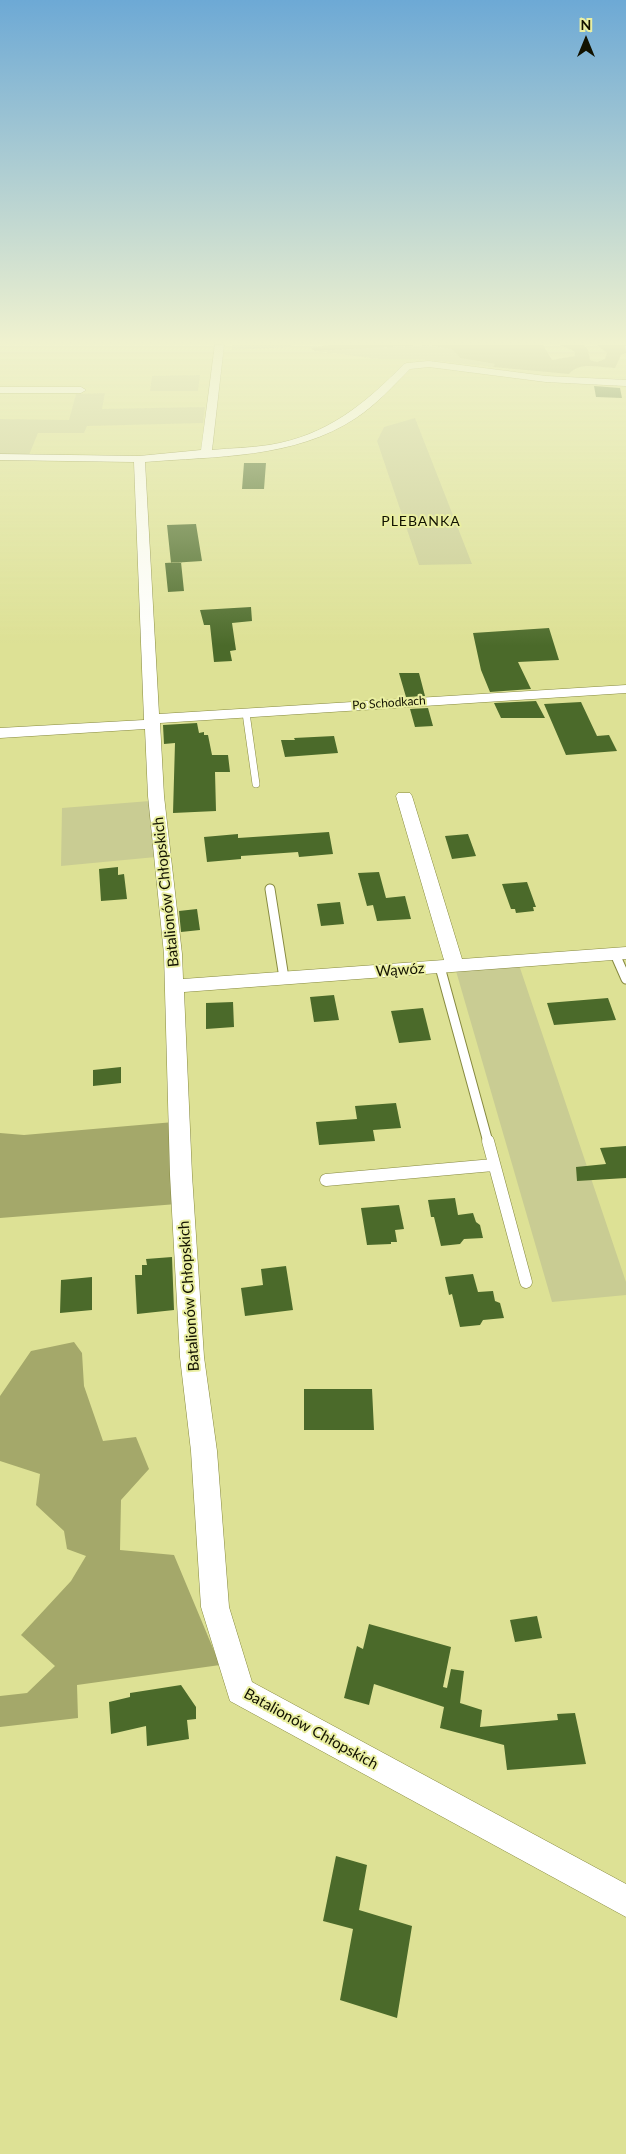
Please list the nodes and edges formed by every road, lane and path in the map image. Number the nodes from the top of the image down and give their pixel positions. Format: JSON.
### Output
{"nodes":[{"id":1,"x":207,"y":446,"type":"edge"},
{"id":2,"x":280,"y":446,"type":"edge"},
{"id":3,"x":206,"y":454,"type":"junction"},
{"id":4,"x":0,"y":457,"type":"edge"},
{"id":5,"x":139,"y":459,"type":"junction"},
{"id":6,"x":626,"y":689,"type":"edge"},
{"id":7,"x":246,"y":713,"type":"junction"},
{"id":8,"x":151,"y":722,"type":"junction"},
{"id":9,"x":0,"y":733,"type":"edge"},
{"id":10,"x":256,"y":784,"type":"dead end"},
{"id":11,"x":404,"y":796,"type":"dead end"},
{"id":12,"x":270,"y":889,"type":"dead end"},
{"id":13,"x":620,"y":953,"type":"edge"},
{"id":14,"x":448,"y":967,"type":"junction"},
{"id":15,"x":284,"y":978,"type":"junction"},
{"id":16,"x":626,"y":979,"type":"edge"},
{"id":17,"x":174,"y":986,"type":"junction"},
{"id":18,"x":493,"y":1166,"type":"junction"},
{"id":19,"x":326,"y":1180,"type":"dead end"},
{"id":20,"x":526,"y":1282,"type":"dead end"},
{"id":21,"x":626,"y":1901,"type":"edge"}],
"edges":[{"from":1,"to":3,"type":"street"},
{"from":2,"to":3,"type":"street"},
{"from":3,"to":5,"type":"street"},
{"from":4,"to":5,"type":"street"},
{"from":5,"to":8,"type":"street","name":"Batalionów Chłopskich"},
{"from":6,"to":7,"type":"street","name":"Po Schodkach"},
{"from":7,"to":8,"type":"street","name":"Po Schodkach"},
{"from":7,"to":10,"type":"lane"},
{"from":8,"to":9,"type":"street","name":"Po Schodkach"},
{"from":8,"to":17,"type":"street","name":"Batalionów Chłopskich"},
{"from":11,"to":14,"type":"street"},
{"from":12,"to":15,"type":"lane"},
{"from":13,"to":14,"type":"street","name":"Wąwóz"},
{"from":13,"to":16,"type":"lane"},
{"from":14,"to":15,"type":"street","name":"Wąwóz"},
{"from":14,"to":18,"type":"lane"},
{"from":15,"to":17,"type":"street","name":"Wąwóz"},
{"from":17,"to":21,"type":"street","name":"Batalionów Chłopskich"},
{"from":18,"to":19,"type":"lane"},
{"from":18,"to":20,"type":"lane"}]}
